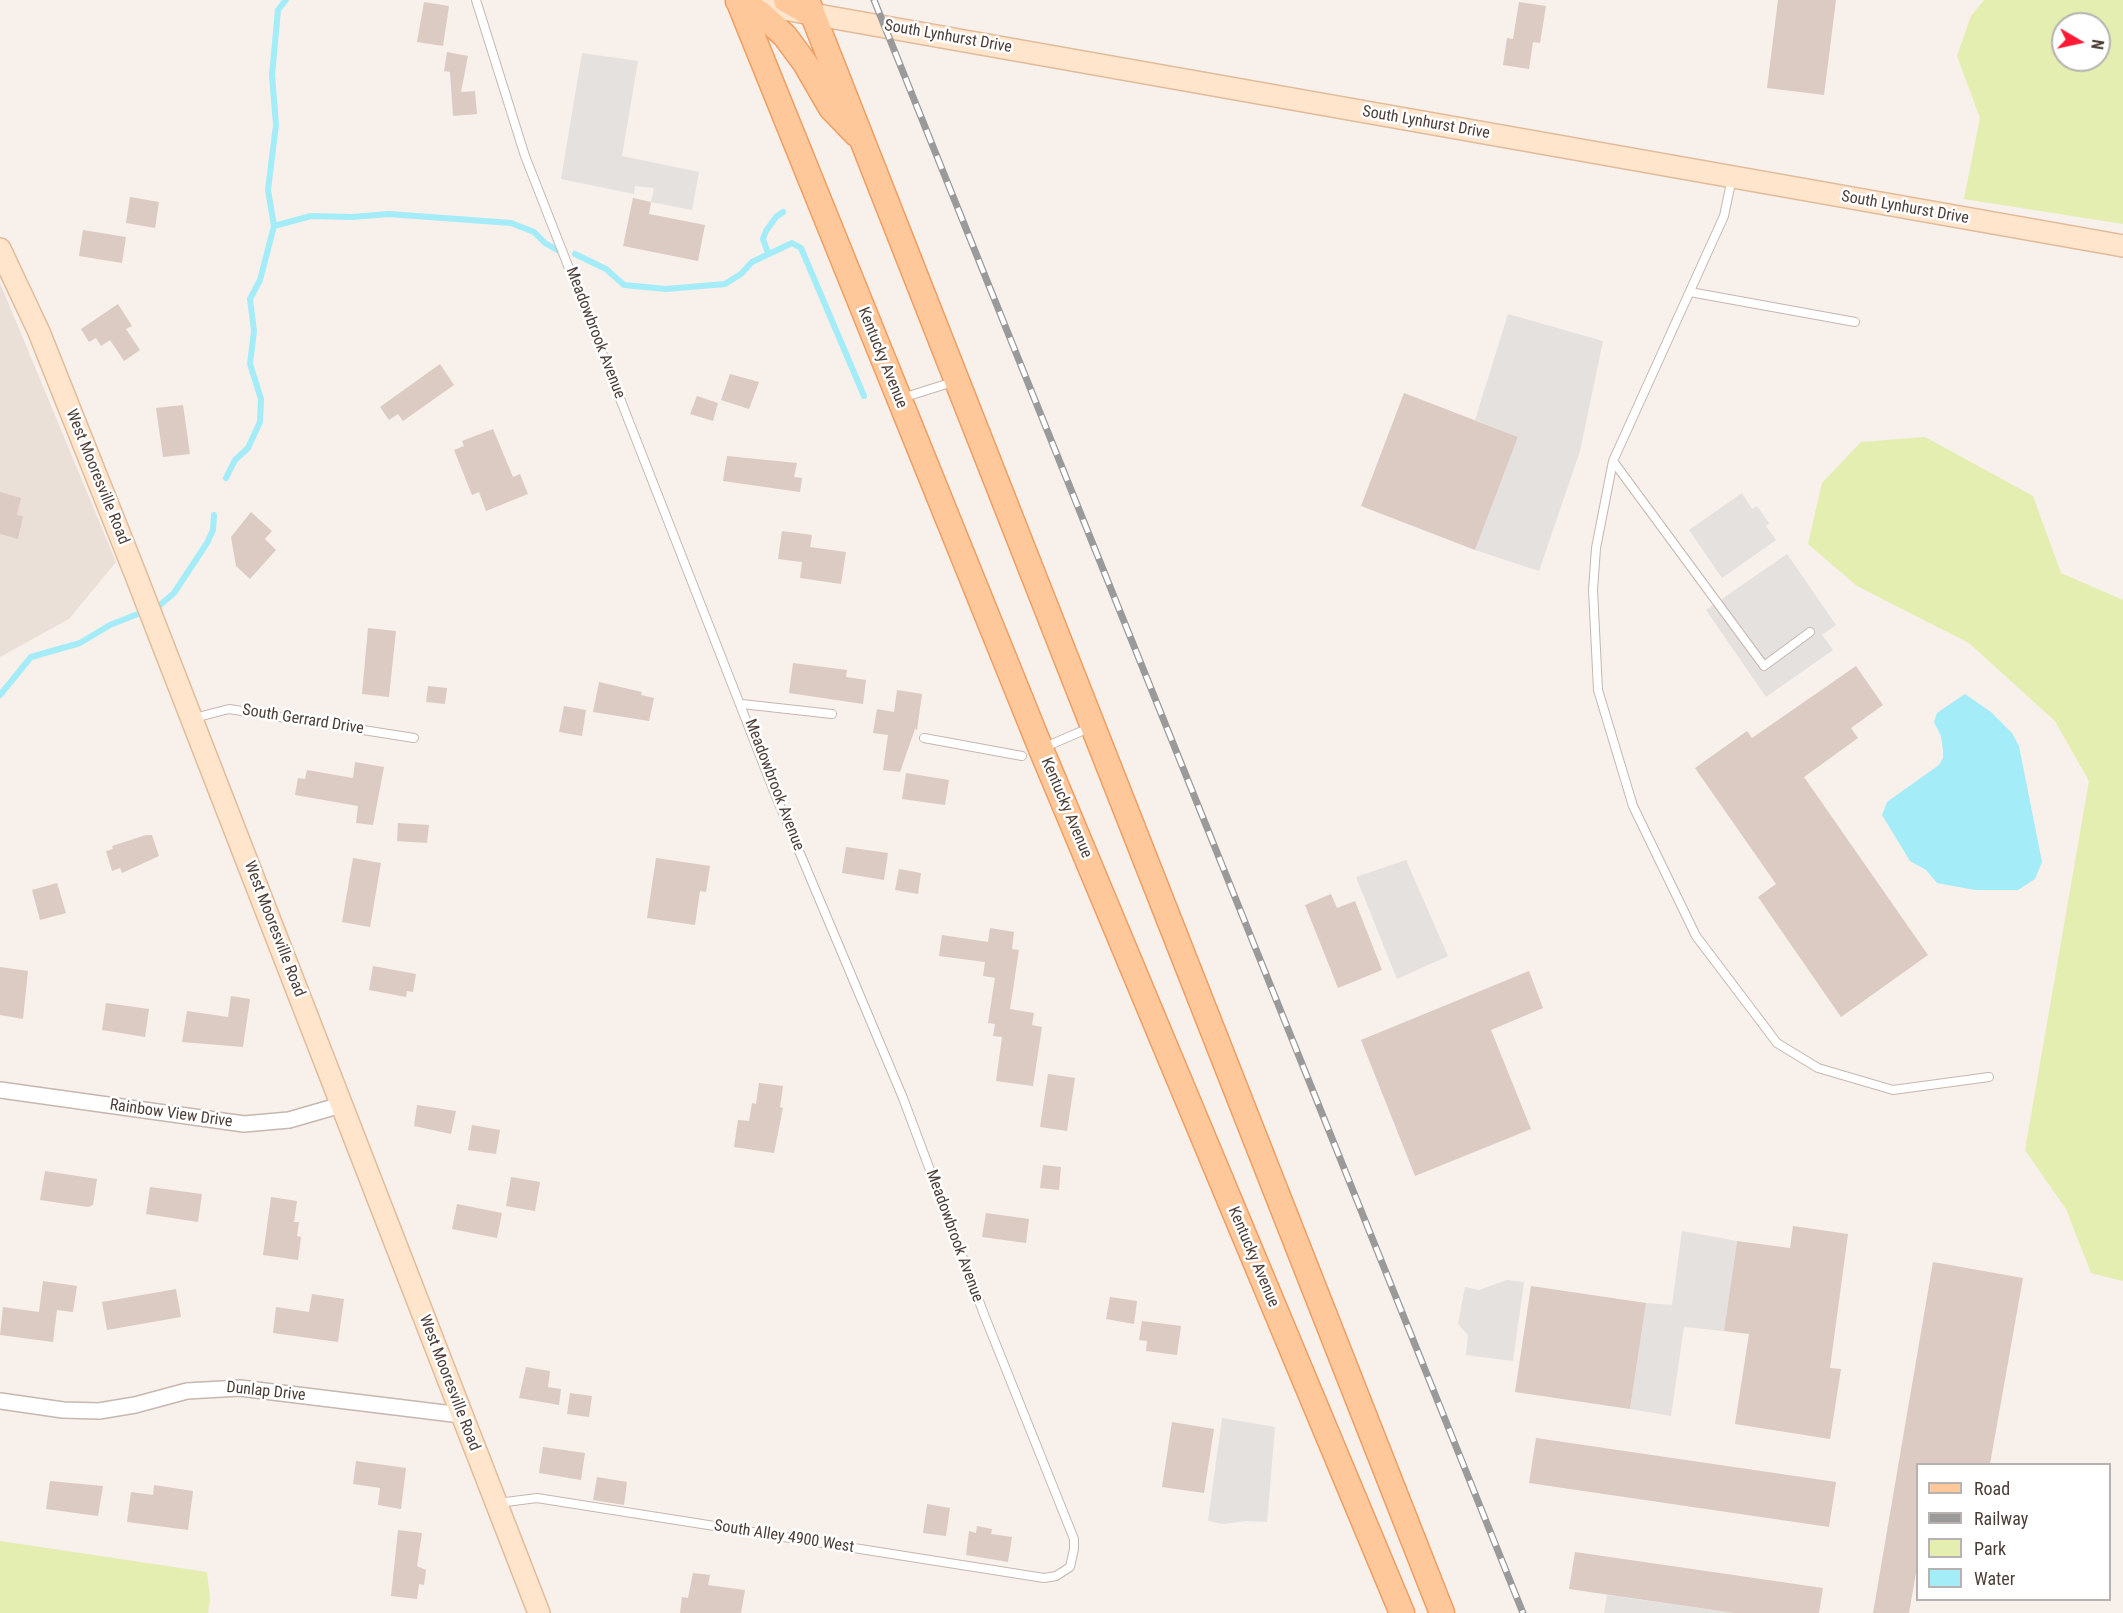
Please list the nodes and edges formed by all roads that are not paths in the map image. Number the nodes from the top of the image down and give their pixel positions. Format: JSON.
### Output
{"nodes":[{"id":1,"x":476,"y":0,"type":"edge"},
{"id":2,"x":735,"y":0,"type":"edge"},
{"id":3,"x":786,"y":0,"type":"edge"},
{"id":4,"x":810,"y":7,"type":"edge"},
{"id":5,"x":862,"y":139,"type":"junction"},
{"id":6,"x":1732,"y":178,"type":"junction"},
{"id":7,"x":2123,"y":246,"type":"edge"},
{"id":8,"x":0,"y":249,"type":"edge"},
{"id":9,"x":1690,"y":292,"type":"junction"},
{"id":10,"x":1854,"y":322,"type":"dead end"},
{"id":11,"x":957,"y":380,"type":"junction"},
{"id":12,"x":899,"y":399,"type":"junction"},
{"id":13,"x":1613,"y":461,"type":"junction"},
{"id":14,"x":1810,"y":632,"type":"dead end"},
{"id":15,"x":742,"y":704,"type":"junction"},
{"id":16,"x":832,"y":714,"type":"dead end"},
{"id":17,"x":192,"y":719,"type":"junction"},
{"id":18,"x":1093,"y":727,"type":"junction"},
{"id":19,"x":414,"y":738,"type":"dead end"},
{"id":20,"x":924,"y":738,"type":"dead end"},
{"id":21,"x":1031,"y":753,"type":"junction"},
{"id":22,"x":1989,"y":1077,"type":"dead end"},
{"id":23,"x":0,"y":1090,"type":"edge"},
{"id":24,"x":341,"y":1105,"type":"junction"},
{"id":25,"x":0,"y":1401,"type":"edge"},
{"id":26,"x":461,"y":1415,"type":"junction"},
{"id":27,"x":496,"y":1503,"type":"junction"},
{"id":28,"x":1070,"y":1567,"type":"joint"},
{"id":29,"x":539,"y":1613,"type":"edge"},
{"id":30,"x":1402,"y":1613,"type":"edge"},
{"id":31,"x":1442,"y":1613,"type":"edge"}],
"edges":[{"from":1,"to":15,"type":"lane","name":"Meadowbrook Avenue"},
{"from":2,"to":4,"type":"street","name":"South Lynhurst Drive"},
{"from":2,"to":5,"type":"main road"},
{"from":2,"to":12,"type":"main road","name":"Kentucky Avenue"},
{"from":3,"to":4,"type":"main road"},
{"from":4,"to":5,"type":"main road"},
{"from":4,"to":6,"type":"street","name":"South Lynhurst Drive"},
{"from":5,"to":11,"type":"main road"},
{"from":6,"to":7,"type":"street","name":"South Lynhurst Drive"},
{"from":6,"to":9,"type":"lane"},
{"from":8,"to":17,"type":"street","name":"West Mooresville Road"},
{"from":9,"to":10,"type":"lane"},
{"from":9,"to":13,"type":"lane"},
{"from":11,"to":12,"type":"lane"},
{"from":11,"to":18,"type":"main road"},
{"from":12,"to":21,"type":"main road","name":"Kentucky Avenue"},
{"from":13,"to":14,"type":"lane"},
{"from":13,"to":22,"type":"lane"},
{"from":15,"to":16,"type":"lane"},
{"from":15,"to":28,"type":"lane","name":"Meadowbrook Avenue"},
{"from":17,"to":19,"type":"lane","name":"South Gerrard Drive"},
{"from":17,"to":24,"type":"street","name":"West Mooresville Road"},
{"from":18,"to":21,"type":"lane"},
{"from":18,"to":31,"type":"main road"},
{"from":20,"to":21,"type":"lane"},
{"from":21,"to":30,"type":"main road","name":"Kentucky Avenue"},
{"from":23,"to":24,"type":"street","name":"Rainbow View Drive"},
{"from":24,"to":26,"type":"street","name":"West Mooresville Road"},
{"from":25,"to":26,"type":"street","name":"Dunlap Drive"},
{"from":26,"to":27,"type":"street","name":"West Mooresville Road"},
{"from":27,"to":28,"type":"lane","name":"South Alley 4900 West"},
{"from":27,"to":29,"type":"street","name":"West Mooresville Road"}]}
